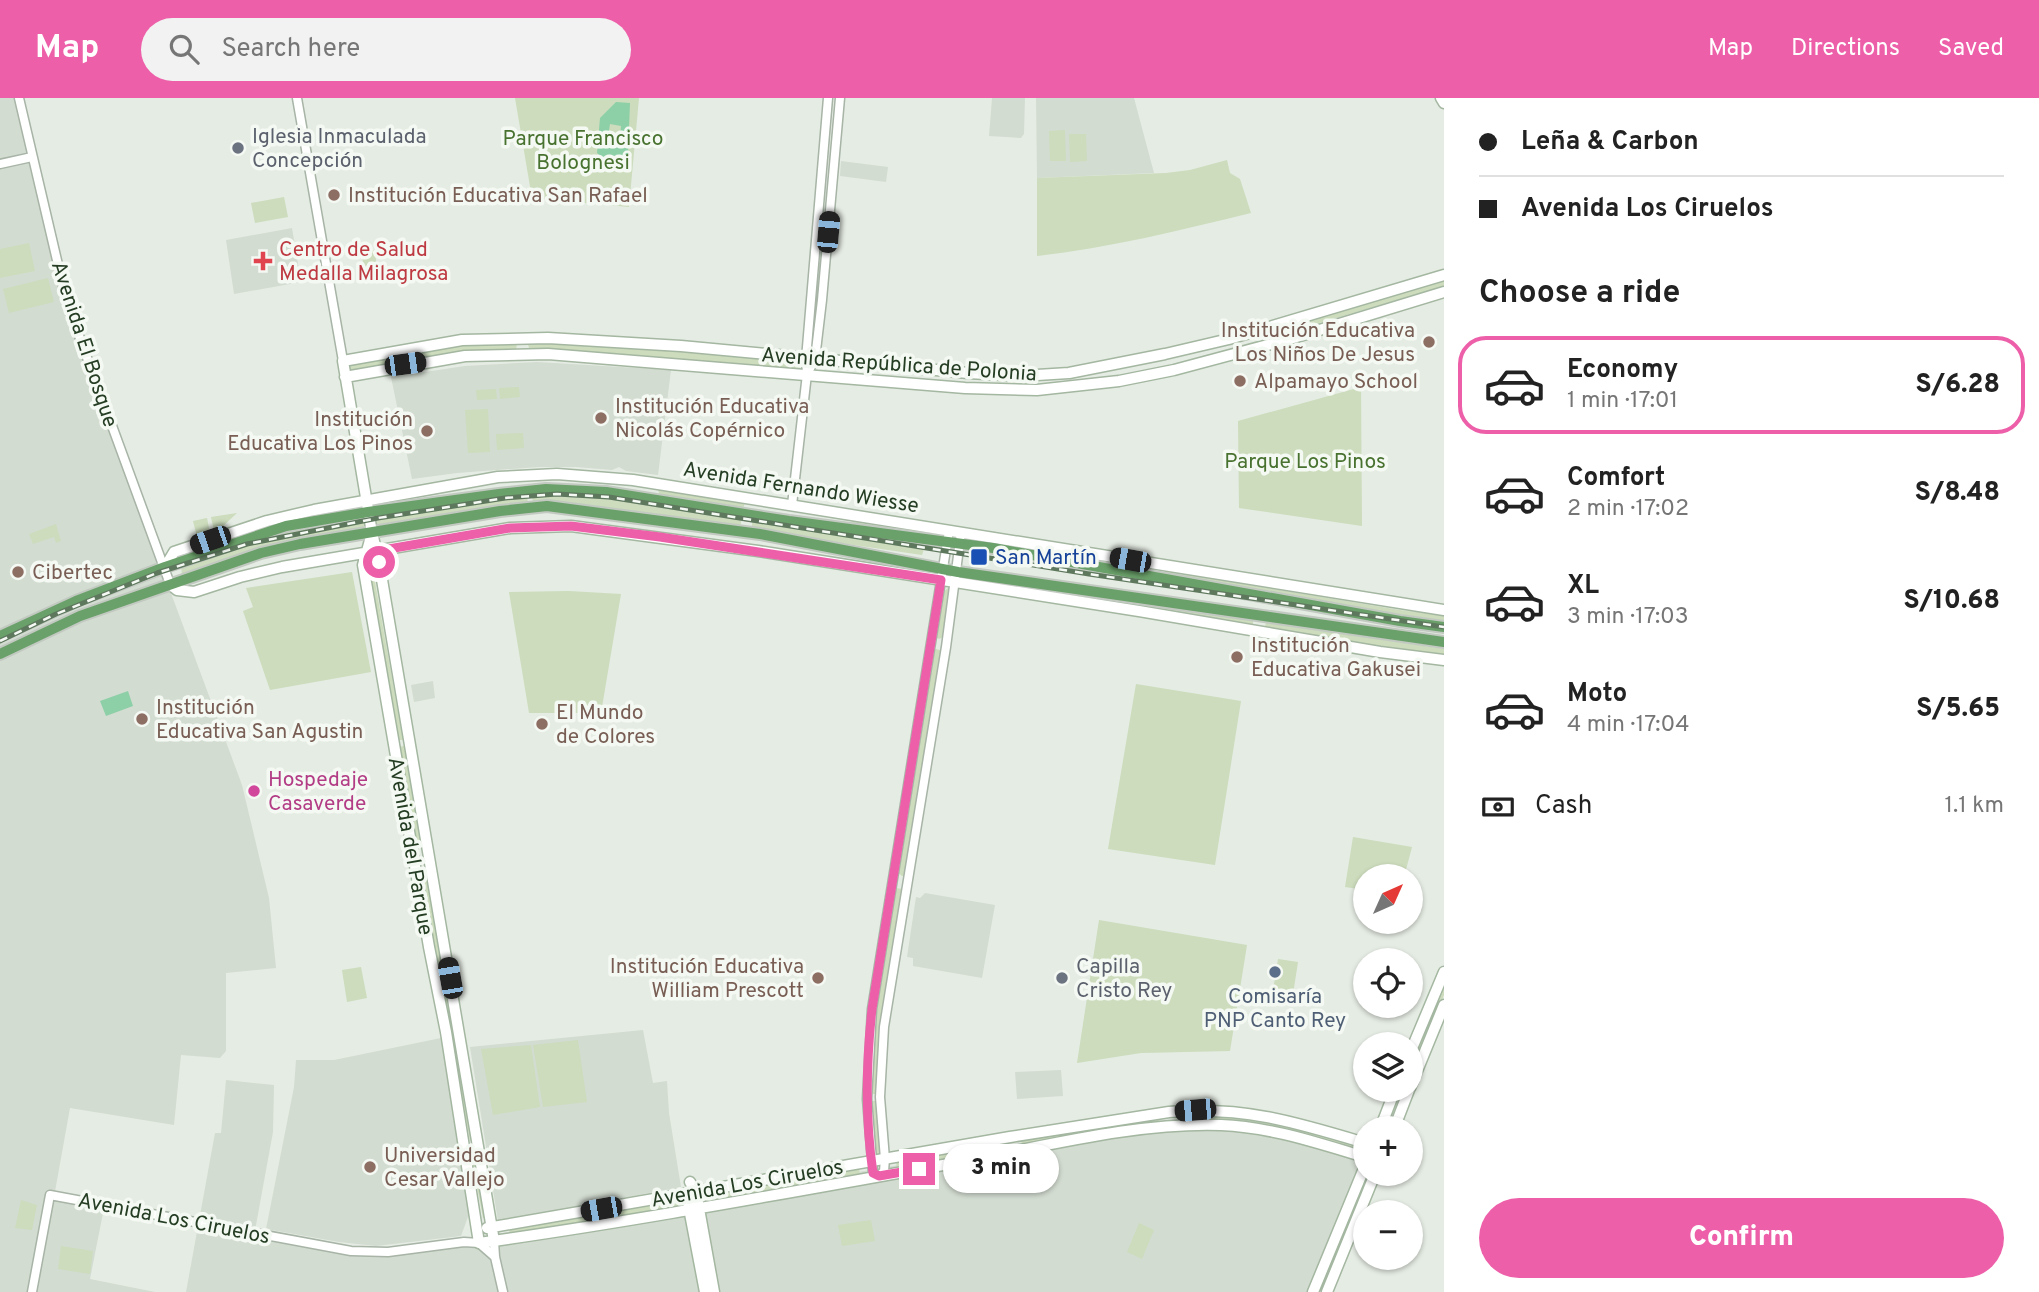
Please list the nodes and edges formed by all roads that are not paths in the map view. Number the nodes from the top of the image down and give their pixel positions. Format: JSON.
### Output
{"nodes":[{"id":1,"x":19,"y":98,"type":"edge"},
{"id":2,"x":297,"y":98,"type":"edge"},
{"id":3,"x":828,"y":98,"type":"edge"},
{"id":4,"x":840,"y":98,"type":"edge"},
{"id":5,"x":1441,"y":98,"type":"edge"},
{"id":6,"x":1444,"y":103,"type":"edge"},
{"id":7,"x":32,"y":157,"type":"junction"},
{"id":8,"x":0,"y":164,"type":"edge"},
{"id":9,"x":1444,"y":275,"type":"edge"},
{"id":10,"x":1444,"y":292,"type":"edge"},
{"id":11,"x":810,"y":359,"type":"junction"},
{"id":12,"x":342,"y":361,"type":"junction"},
{"id":13,"x":807,"y":374,"type":"junction"},
{"id":14,"x":345,"y":377,"type":"junction"},
{"id":15,"x":366,"y":500,"type":"junction"},
{"id":16,"x":792,"y":505,"type":"junction"},
{"id":17,"x":368,"y":512,"type":"junction"},
{"id":18,"x":949,"y":531,"type":"junction"},
{"id":19,"x":372,"y":533,"type":"junction"},
{"id":20,"x":961,"y":539,"type":"junction"},
{"id":21,"x":947,"y":543,"type":"junction"},
{"id":22,"x":377,"y":551,"type":"junction"},
{"id":23,"x":366,"y":553,"type":"junction"},
{"id":24,"x":165,"y":567,"type":"junction"},
{"id":25,"x":941,"y":574,"type":"junction"},
{"id":26,"x":957,"y":577,"type":"junction"},
{"id":27,"x":170,"y":583,"type":"junction"},
{"id":28,"x":105,"y":590,"type":"junction"},
{"id":29,"x":111,"y":605,"type":"junction"},
{"id":30,"x":1444,"y":610,"type":"edge"},
{"id":31,"x":1444,"y":626,"type":"edge"},
{"id":32,"x":1,"y":635,"type":"edge"},
{"id":33,"x":1444,"y":642,"type":"edge"},
{"id":34,"x":5,"y":652,"type":"edge"},
{"id":35,"x":1444,"y":660,"type":"edge"},
{"id":36,"x":1444,"y":972,"type":"edge"},
{"id":37,"x":1444,"y":1005,"type":"edge"},
{"id":38,"x":1419,"y":1032,"type":"edge"},
{"id":39,"x":1423,"y":1057,"type":"edge"},
{"id":40,"x":1353,"y":1140,"type":"edge"},
{"id":41,"x":479,"y":1144,"type":"junction"},
{"id":42,"x":465,"y":1147,"type":"junction"},
{"id":43,"x":1353,"y":1154,"type":"edge"},
{"id":44,"x":885,"y":1160,"type":"junction"},
{"id":45,"x":871,"y":1162,"type":"junction"},
{"id":46,"x":879,"y":1176,"type":"junction"},
{"id":47,"x":1357,"y":1186,"type":"edge"},
{"id":48,"x":1370,"y":1186,"type":"edge"},
{"id":49,"x":691,"y":1193,"type":"junction"},
{"id":50,"x":694,"y":1208,"type":"junction"},
{"id":51,"x":493,"y":1227,"type":"junction"},
{"id":52,"x":477,"y":1229,"type":"junction"},
{"id":53,"x":494,"y":1241,"type":"junction"},
{"id":54,"x":464,"y":1242,"type":"junction"},
{"id":55,"x":478,"y":1243,"type":"junction"},
{"id":56,"x":495,"y":1257,"type":"junction"},
{"id":57,"x":1318,"y":1280,"type":"junction"},
{"id":58,"x":1329,"y":1288,"type":"edge"},
{"id":59,"x":32,"y":1292,"type":"edge"},
{"id":60,"x":503,"y":1292,"type":"edge"},
{"id":61,"x":705,"y":1292,"type":"edge"},
{"id":62,"x":714,"y":1292,"type":"edge"},
{"id":63,"x":1313,"y":1292,"type":"edge"}],
"edges":[{"from":1,"to":7,"type":"street","name":"Avenida El Bosque"},
{"from":2,"to":12,"type":"street","name":"Avenida del Parque"},
{"from":3,"to":11,"type":"street"},
{"from":4,"to":11,"type":"street"},
{"from":5,"to":6,"type":"main road"},
{"from":7,"to":8,"type":"street"},
{"from":7,"to":24,"type":"street","name":"Avenida El Bosque"},
{"from":9,"to":11,"type":"main road","name":"Avenida República de Polonia"},
{"from":10,"to":13,"type":"main road","name":"Avenida República de Polonia"},
{"from":11,"to":12,"type":"main road","name":"Avenida República de Polonia"},
{"from":11,"to":13,"type":"street"},
{"from":12,"to":14,"type":"main road","name":"Avenida del Parque"},
{"from":13,"to":14,"type":"main road","name":"Avenida República de Polonia"},
{"from":13,"to":16,"type":"street"},
{"from":14,"to":15,"type":"main road","name":"Avenida del Parque"},
{"from":15,"to":16,"type":"main road","name":"Avenida Fernando Wiesse"},
{"from":15,"to":17,"type":"main road","name":"Avenida del Parque"},
{"from":15,"to":24,"type":"main road","name":"Avenida Fernando Wiesse"},
{"from":16,"to":18,"type":"main road","name":"Avenida Fernando Wiesse"},
{"from":17,"to":19,"type":"main road","name":"Avenida del Parque"},
{"from":17,"to":21,"type":"main road","name":"Avenida Fernando Wiesse"},
{"from":17,"to":24,"type":"main road","name":"Avenida Fernando Wiesse"},
{"from":18,"to":20,"type":"main road","name":"Avenida Fernando Wiesse"},
{"from":18,"to":21,"type":"street"},
{"from":19,"to":22,"type":"main road","name":"Avenida del Parque"},
{"from":19,"to":23,"type":"main road","name":"Avenida del Parque"},
{"from":19,"to":25,"type":"main road"},
{"from":19,"to":27,"type":"main road"},
{"from":20,"to":21,"type":"main road","name":"Avenida Fernando Wiesse"},
{"from":20,"to":26,"type":"street"},
{"from":20,"to":30,"type":"main road","name":"Avenida Fernando Wiesse"},
{"from":20,"to":31,"type":"main road","name":"Avenida Fernando Wiesse"},
{"from":21,"to":25,"type":"street"},
{"from":22,"to":23,"type":"main road"},
{"from":22,"to":25,"type":"main road"},
{"from":22,"to":41,"type":"main road","name":"Avenida del Parque"},
{"from":23,"to":27,"type":"main road"},
{"from":23,"to":42,"type":"main road","name":"Avenida del Parque"},
{"from":24,"to":27,"type":"street","name":"Avenida El Bosque"},
{"from":24,"to":28,"type":"main road","name":"Avenida Fernando Wiesse"},
{"from":25,"to":26,"type":"main road"},
{"from":25,"to":45,"type":"street"},
{"from":26,"to":33,"type":"main road"},
{"from":26,"to":35,"type":"main road"},
{"from":26,"to":44,"type":"street"},
{"from":27,"to":29,"type":"main road"},
{"from":28,"to":29,"type":"main road"},
{"from":28,"to":32,"type":"main road","name":"Avenida Fernando Wiesse"},
{"from":29,"to":34,"type":"main road"},
{"from":32,"to":34,"type":"main road"},
{"from":36,"to":38,"type":"main road"},
{"from":37,"to":39,"type":"main road"},
{"from":40,"to":44,"type":"main road","name":"Avenida Los Ciruelos"},
{"from":41,"to":42,"type":"main road"},
{"from":41,"to":51,"type":"main road","name":"Avenida del Parque"},
{"from":42,"to":52,"type":"main road","name":"Avenida del Parque"},
{"from":43,"to":46,"type":"main road","name":"Avenida Los Ciruelos"},
{"from":44,"to":45,"type":"main road","name":"Avenida Los Ciruelos"},
{"from":44,"to":46,"type":"street"},
{"from":45,"to":46,"type":"street"},
{"from":45,"to":49,"type":"main road","name":"Avenida Los Ciruelos"},
{"from":46,"to":50,"type":"main road","name":"Avenida Los Ciruelos"},
{"from":47,"to":57,"type":"main road"},
{"from":48,"to":58,"type":"main road"},
{"from":49,"to":50,"type":"main road"},
{"from":49,"to":51,"type":"main road","name":"Avenida Los Ciruelos"},
{"from":50,"to":53,"type":"main road","name":"Avenida Los Ciruelos"},
{"from":50,"to":61,"type":"main road"},
{"from":50,"to":62,"type":"main road"},
{"from":51,"to":52,"type":"main road","name":"Avenida Los Ciruelos"},
{"from":51,"to":53,"type":"main road"},
{"from":52,"to":54,"type":"street"},
{"from":52,"to":55,"type":"main road","name":"Avenida del Parque"},
{"from":53,"to":55,"type":"main road","name":"Avenida Los Ciruelos"},
{"from":53,"to":56,"type":"street"},
{"from":54,"to":55,"type":"street","name":"Avenida Los Ciruelos"},
{"from":54,"to":59,"type":"street","name":"Avenida Los Ciruelos"},
{"from":55,"to":56,"type":"street"},
{"from":56,"to":60,"type":"street"},
{"from":57,"to":58,"type":"main road"},
{"from":57,"to":63,"type":"main road"}]}
